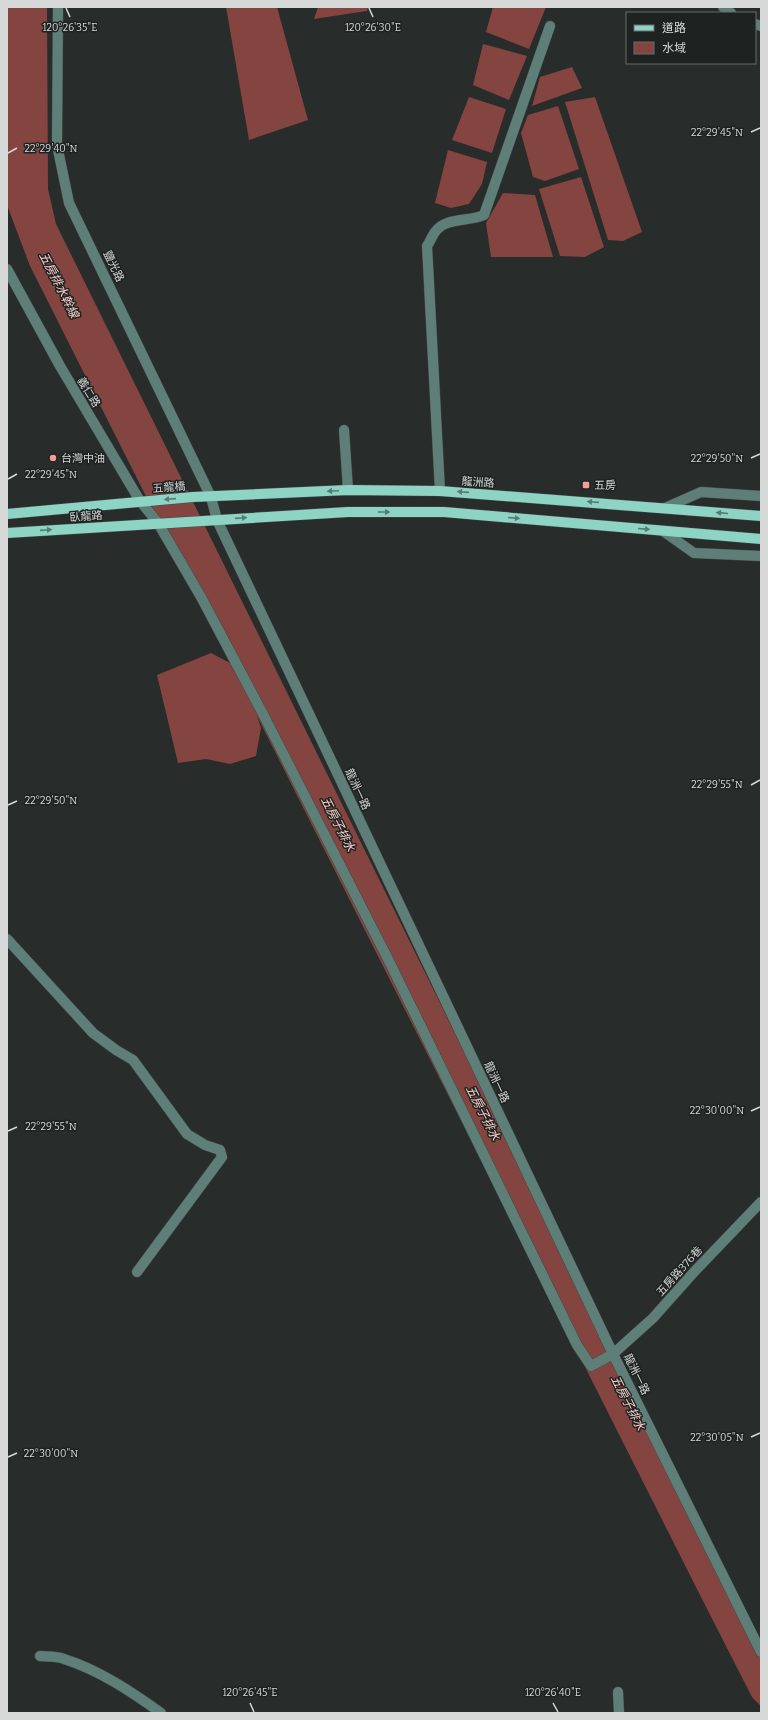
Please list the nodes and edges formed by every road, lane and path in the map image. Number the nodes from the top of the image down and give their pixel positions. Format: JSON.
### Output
{"nodes":[{"id":1,"x":58,"y":7,"type":"edge"},
{"id":2,"x":550,"y":26,"type":"dead end"},
{"id":3,"x":7,"y":269,"type":"edge"},
{"id":4,"x":344,"y":430,"type":"dead end"},
{"id":5,"x":348,"y":490,"type":"junction"},
{"id":6,"x":440,"y":491,"type":"junction"},
{"id":7,"x":761,"y":496,"type":"edge"},
{"id":8,"x":193,"y":497,"type":"joint"},
{"id":9,"x":211,"y":497,"type":"junction"},
{"id":10,"x":143,"y":501,"type":"junction"},
{"id":11,"x":665,"y":508,"type":"junction"},
{"id":12,"x":7,"y":514,"type":"edge"},
{"id":13,"x":761,"y":516,"type":"edge"},
{"id":14,"x":217,"y":520,"type":"junction"},
{"id":15,"x":162,"y":523,"type":"junction"},
{"id":16,"x":663,"y":531,"type":"junction"},
{"id":17,"x":7,"y":533,"type":"edge"},
{"id":18,"x":761,"y":539,"type":"edge"},
{"id":19,"x":761,"y":556,"type":"edge"},
{"id":20,"x":7,"y":939,"type":"edge"},
{"id":21,"x":761,"y":1202,"type":"edge"},
{"id":22,"x":137,"y":1272,"type":"dead end"},
{"id":23,"x":608,"y":1356,"type":"junction"},
{"id":24,"x":591,"y":1366,"type":"joint"},
{"id":25,"x":761,"y":1652,"type":"edge"},
{"id":26,"x":40,"y":1656,"type":"dead end"},
{"id":27,"x":618,"y":1692,"type":"dead end"},
{"id":28,"x":161,"y":1713,"type":"edge"},
{"id":29,"x":619,"y":1713,"type":"edge"}],
"edges":[{"from":1,"to":9,"type":"street","name":"鹽光路"},
{"from":2,"to":6,"type":"street"},
{"from":3,"to":10,"type":"street","name":"義仁路"},
{"from":4,"to":5,"type":"street"},
{"from":5,"to":6,"type":"main road","name":"龍洲路"},
{"from":5,"to":9,"type":"main road","name":"龍洲路","one_way":true},
{"from":11,"to":6,"type":"main road","name":"龍洲路","one_way":true},
{"from":7,"to":11,"type":"street"},
{"from":8,"to":9,"type":"main road","name":"龍洲路"},
{"from":8,"to":10,"type":"main road","name":"五龍橋","one_way":true},
{"from":9,"to":14,"type":"street","name":"鹽光路"},
{"from":10,"to":12,"type":"main road","name":"臥龍路"},
{"from":10,"to":15,"type":"street","name":"義仁路"},
{"from":13,"to":11,"type":"main road","name":"龍洲路","one_way":true},
{"from":14,"to":15,"type":"main road"},
{"from":14,"to":16,"type":"main road","one_way":true},
{"from":14,"to":23,"type":"street","name":"龍洲一路"},
{"from":17,"to":15,"type":"main road","name":"臥龍路","one_way":true},
{"from":15,"to":24,"type":"street","name":"義仁路"},
{"from":16,"to":18,"type":"main road"},
{"from":16,"to":19,"type":"street"},
{"from":20,"to":22,"type":"street"},
{"from":21,"to":23,"type":"street","name":"五房路376巷"},
{"from":23,"to":24,"type":"street","name":"五房路376巷"},
{"from":23,"to":25,"type":"street","name":"龍洲一路"},
{"from":26,"to":28,"type":"street"},
{"from":27,"to":29,"type":"street"}]}
